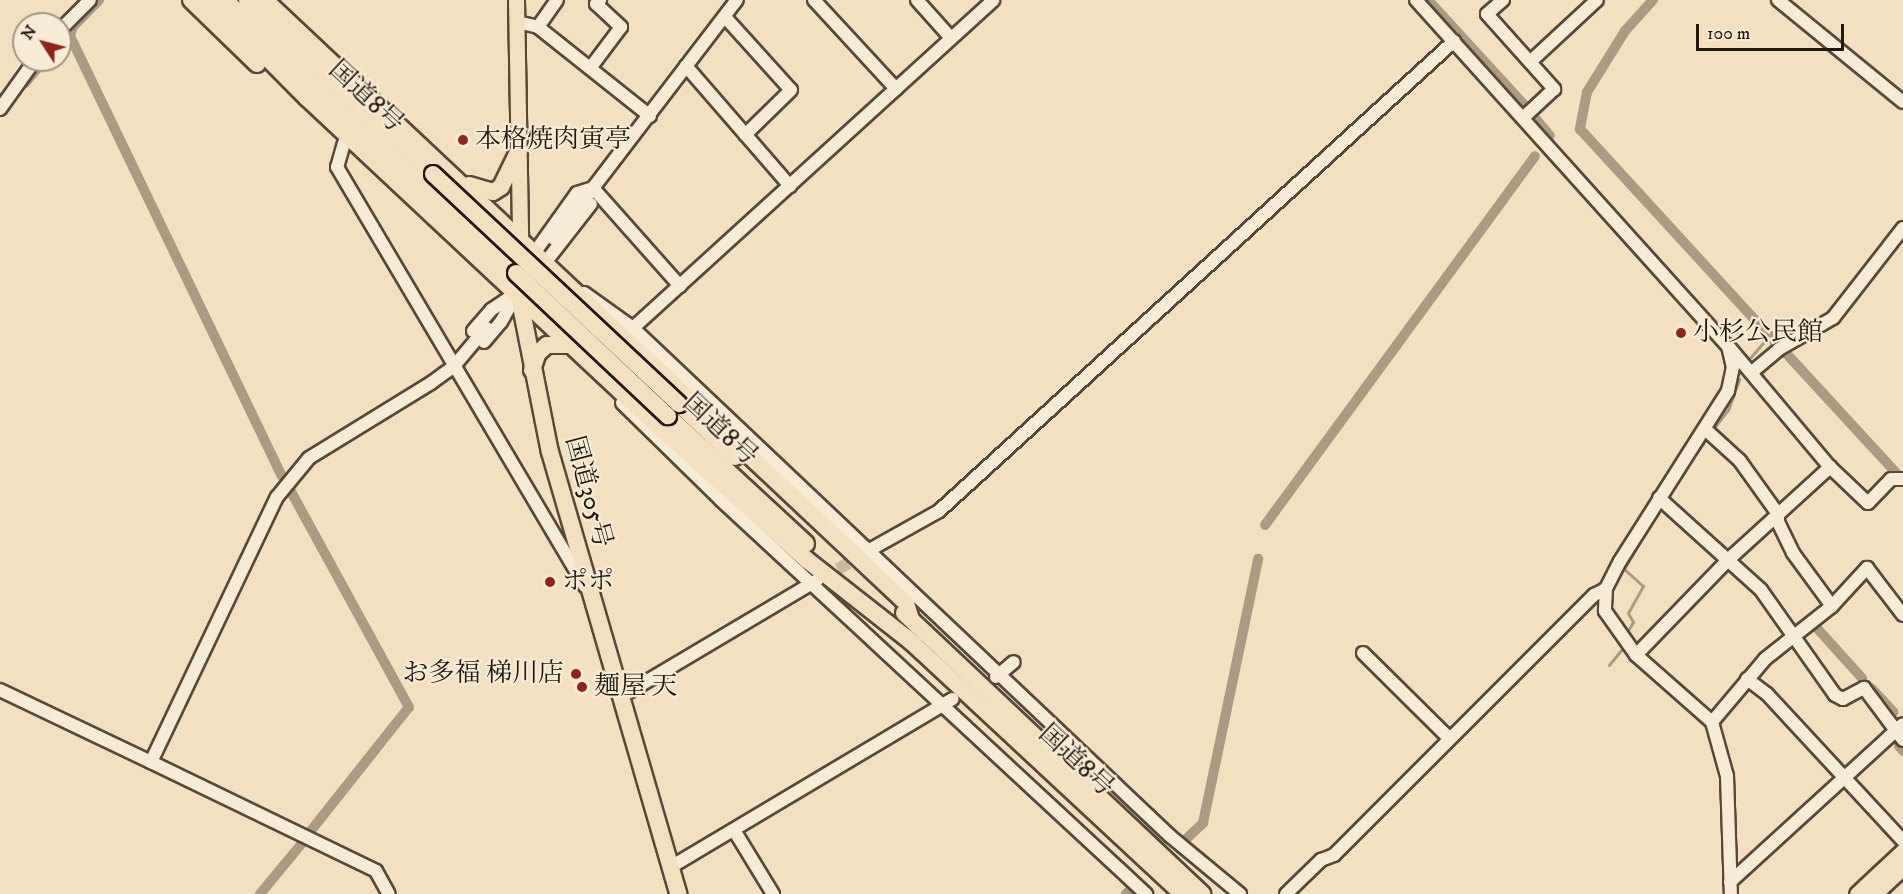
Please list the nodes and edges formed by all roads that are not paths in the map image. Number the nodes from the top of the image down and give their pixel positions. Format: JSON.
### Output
{"nodes":[{"id":1,"x":90,"y":0,"type":"edge"},
{"id":2,"x":191,"y":0,"type":"edge"},
{"id":3,"x":210,"y":0,"type":"edge"},
{"id":4,"x":225,"y":0,"type":"edge"},
{"id":5,"x":247,"y":0,"type":"edge"},
{"id":6,"x":265,"y":0,"type":"edge"},
{"id":7,"x":516,"y":0,"type":"edge"},
{"id":8,"x":557,"y":0,"type":"edge"},
{"id":9,"x":737,"y":0,"type":"edge"},
{"id":10,"x":814,"y":0,"type":"edge"},
{"id":11,"x":917,"y":0,"type":"edge"},
{"id":12,"x":993,"y":0,"type":"edge"},
{"id":13,"x":1416,"y":0,"type":"edge"},
{"id":14,"x":1503,"y":0,"type":"edge"},
{"id":15,"x":1598,"y":0,"type":"edge"},
{"id":16,"x":1778,"y":0,"type":"edge"},
{"id":17,"x":595,"y":1,"type":"edge"},
{"id":18,"x":284,"y":4,"type":"edge"},
{"id":19,"x":725,"y":17,"type":"junction"},
{"id":20,"x":72,"y":18,"type":"edge"},
{"id":21,"x":517,"y":22,"type":"junction"},
{"id":22,"x":538,"y":27,"type":"junction"},
{"id":23,"x":951,"y":38,"type":"junction"},
{"id":24,"x":1454,"y":41,"type":"junction"},
{"id":25,"x":1530,"y":62,"type":"junction"},
{"id":26,"x":687,"y":66,"type":"junction"},
{"id":27,"x":591,"y":68,"type":"junction"},
{"id":28,"x":26,"y":72,"type":"edge"},
{"id":29,"x":896,"y":89,"type":"junction"},
{"id":30,"x":1903,"y":102,"type":"edge"},
{"id":31,"x":0,"y":109,"type":"edge"},
{"id":32,"x":650,"y":116,"type":"junction"},
{"id":33,"x":1523,"y":118,"type":"junction"},
{"id":34,"x":745,"y":135,"type":"junction"},
{"id":35,"x":344,"y":143,"type":"junction"},
{"id":36,"x":519,"y":150,"type":"junction"},
{"id":37,"x":456,"y":176,"type":"junction"},
{"id":38,"x":427,"y":179,"type":"junction"},
{"id":39,"x":790,"y":186,"type":"junction"},
{"id":40,"x":593,"y":188,"type":"junction"},
{"id":41,"x":1903,"y":228,"type":"edge"},
{"id":42,"x":520,"y":236,"type":"junction"},
{"id":43,"x":554,"y":239,"type":"tunnel mouth"},
{"id":44,"x":534,"y":249,"type":"junction"},
{"id":45,"x":480,"y":256,"type":"junction"},
{"id":46,"x":548,"y":262,"type":"junction"},
{"id":47,"x":573,"y":286,"type":"junction"},
{"id":48,"x":680,"y":286,"type":"junction"},
{"id":49,"x":518,"y":292,"type":"junction"},
{"id":50,"x":486,"y":328,"type":"tunnel mouth"},
{"id":51,"x":633,"y":328,"type":"junction"},
{"id":52,"x":571,"y":345,"type":"junction"},
{"id":53,"x":1728,"y":346,"type":"junction"},
{"id":54,"x":454,"y":366,"type":"junction"},
{"id":55,"x":532,"y":370,"type":"junction"},
{"id":56,"x":1752,"y":372,"type":"junction"},
{"id":57,"x":601,"y":374,"type":"junction"},
{"id":58,"x":674,"y":410,"type":"junction"},
{"id":59,"x":1705,"y":429,"type":"junction"},
{"id":60,"x":1830,"y":467,"type":"junction"},
{"id":61,"x":1903,"y":479,"type":"edge"},
{"id":62,"x":1659,"y":498,"type":"junction"},
{"id":63,"x":1778,"y":514,"type":"junction"},
{"id":64,"x":866,"y":552,"type":"junction"},
{"id":65,"x":1729,"y":559,"type":"junction"},
{"id":66,"x":814,"y":582,"type":"junction"},
{"id":67,"x":1606,"y":589,"type":"junction"},
{"id":68,"x":591,"y":597,"type":"junction"},
{"id":69,"x":1832,"y":606,"type":"junction"},
{"id":70,"x":1903,"y":615,"type":"edge"},
{"id":71,"x":911,"y":619,"type":"junction"},
{"id":72,"x":1793,"y":636,"type":"junction"},
{"id":73,"x":914,"y":644,"type":"junction"},
{"id":74,"x":1363,"y":653,"type":"dead end"},
{"id":75,"x":1636,"y":655,"type":"junction"},
{"id":76,"x":1014,"y":662,"type":"dead end"},
{"id":77,"x":998,"y":675,"type":"junction"},
{"id":78,"x":1747,"y":679,"type":"junction"},
{"id":79,"x":0,"y":690,"type":"edge"},
{"id":80,"x":622,"y":696,"type":"junction"},
{"id":81,"x":947,"y":702,"type":"junction"},
{"id":82,"x":1712,"y":722,"type":"junction"},
{"id":83,"x":1902,"y":731,"type":"edge"},
{"id":84,"x":1449,"y":738,"type":"junction"},
{"id":85,"x":151,"y":762,"type":"junction"},
{"id":86,"x":1845,"y":780,"type":"junction"},
{"id":87,"x":734,"y":830,"type":"junction"},
{"id":88,"x":1903,"y":841,"type":"edge"},
{"id":89,"x":1903,"y":850,"type":"edge"},
{"id":90,"x":1903,"y":867,"type":"edge"},
{"id":91,"x":669,"y":868,"type":"junction"},
{"id":92,"x":1731,"y":888,"type":"edge"},
{"id":93,"x":389,"y":894,"type":"edge"},
{"id":94,"x":678,"y":894,"type":"edge"},
{"id":95,"x":773,"y":894,"type":"edge"},
{"id":96,"x":1146,"y":894,"type":"edge"},
{"id":97,"x":1183,"y":894,"type":"edge"},
{"id":98,"x":1203,"y":894,"type":"edge"},
{"id":99,"x":1240,"y":894,"type":"edge"},
{"id":100,"x":1286,"y":894,"type":"edge"},
{"id":101,"x":1857,"y":894,"type":"edge"},
{"id":102,"x":1874,"y":894,"type":"edge"}],
"edges":[{"from":1,"to":20,"type":"street"},
{"from":2,"to":35,"type":"highway"},
{"from":3,"to":45,"type":"highway"},
{"from":4,"to":38,"type":"highway","name":"国道8号"},
{"from":5,"to":38,"type":"highway","name":"国道8号"},
{"from":6,"to":37,"type":"highway"},
{"from":7,"to":21,"type":"main road"},
{"from":8,"to":22,"type":"street"},
{"from":9,"to":19,"type":"street"},
{"from":10,"to":29,"type":"street"},
{"from":11,"to":23,"type":"street"},
{"from":12,"to":23,"type":"street"},
{"from":13,"to":24,"type":"street"},
{"from":14,"to":25,"type":"street"},
{"from":15,"to":25,"type":"street"},
{"from":16,"to":30,"type":"street"},
{"from":17,"to":27,"type":"street"},
{"from":18,"to":37,"type":"highway"},
{"from":19,"to":26,"type":"street"},
{"from":19,"to":34,"type":"street"},
{"from":21,"to":22,"type":"street"},
{"from":21,"to":36,"type":"main road"},
{"from":22,"to":27,"type":"street"},
{"from":23,"to":29,"type":"street"},
{"from":24,"to":33,"type":"street"},
{"from":24,"to":64,"type":"street"},
{"from":25,"to":33,"type":"street"},
{"from":26,"to":32,"type":"street"},
{"from":26,"to":34,"type":"street"},
{"from":27,"to":32,"type":"street"},
{"from":28,"to":31,"type":"street"},
{"from":29,"to":39,"type":"street"},
{"from":32,"to":40,"type":"street"},
{"from":33,"to":53,"type":"street"},
{"from":34,"to":39,"type":"street"},
{"from":35,"to":45,"type":"highway"},
{"from":35,"to":54,"type":"street"},
{"from":36,"to":37,"type":"highway"},
{"from":36,"to":42,"type":"main road"},
{"from":37,"to":42,"type":"highway"},
{"from":38,"to":58,"type":"highway","name":"国道8号","bridge":true},
{"from":39,"to":48,"type":"street"},
{"from":40,"to":43,"type":"street"},
{"from":40,"to":44,"type":"street"},
{"from":40,"to":46,"type":"street"},
{"from":40,"to":48,"type":"street"},
{"from":41,"to":56,"type":"street"},
{"from":42,"to":44,"type":"highway"},
{"from":42,"to":49,"type":"highway","name":"国道305号"},
{"from":44,"to":46,"type":"highway"},
{"from":44,"to":49,"type":"street"},
{"from":45,"to":49,"type":"highway"},
{"from":46,"to":47,"type":"highway"},
{"from":46,"to":49,"type":"street"},
{"from":47,"to":51,"type":"street"},
{"from":47,"to":71,"type":"highway"},
{"from":48,"to":51,"type":"street"},
{"from":49,"to":52,"type":"highway"},
{"from":49,"to":54,"type":"street"},
{"from":49,"to":55,"type":"highway","name":"国道305号"},
{"from":50,"to":54,"type":"street"},
{"from":51,"to":64,"type":"street"},
{"from":52,"to":55,"type":"highway"},
{"from":52,"to":57,"type":"highway"},
{"from":53,"to":56,"type":"street"},
{"from":53,"to":59,"type":"street"},
{"from":54,"to":68,"type":"street"},
{"from":54,"to":85,"type":"street"},
{"from":55,"to":68,"type":"highway","name":"国道305号"},
{"from":56,"to":60,"type":"street"},
{"from":57,"to":66,"type":"street"},
{"from":57,"to":73,"type":"highway"},
{"from":58,"to":71,"type":"highway","name":"国道8号"},
{"from":58,"to":73,"type":"highway","name":"国道8号"},
{"from":59,"to":62,"type":"street"},
{"from":59,"to":63,"type":"street"},
{"from":60,"to":61,"type":"street"},
{"from":60,"to":63,"type":"street"},
{"from":62,"to":65,"type":"street"},
{"from":62,"to":67,"type":"street"},
{"from":63,"to":65,"type":"street"},
{"from":63,"to":69,"type":"street"},
{"from":64,"to":77,"type":"street"},
{"from":65,"to":72,"type":"street"},
{"from":65,"to":75,"type":"street"},
{"from":66,"to":80,"type":"street"},
{"from":66,"to":81,"type":"street"},
{"from":67,"to":75,"type":"street"},
{"from":67,"to":84,"type":"street"},
{"from":68,"to":80,"type":"highway","name":"国道305号"},
{"from":69,"to":70,"type":"street"},
{"from":69,"to":72,"type":"street"},
{"from":71,"to":98,"type":"highway","name":"国道8号"},
{"from":72,"to":78,"type":"street"},
{"from":72,"to":83,"type":"street"},
{"from":73,"to":97,"type":"highway","name":"国道8号"},
{"from":74,"to":84,"type":"street"},
{"from":75,"to":82,"type":"street"},
{"from":76,"to":77,"type":"street"},
{"from":77,"to":99,"type":"street"},
{"from":78,"to":82,"type":"street"},
{"from":78,"to":86,"type":"street"},
{"from":79,"to":85,"type":"street"},
{"from":80,"to":91,"type":"highway","name":"国道305号"},
{"from":81,"to":87,"type":"street"},
{"from":81,"to":96,"type":"street"},
{"from":82,"to":92,"type":"street"},
{"from":83,"to":86,"type":"street"},
{"from":84,"to":100,"type":"street"},
{"from":85,"to":93,"type":"street"},
{"from":86,"to":88,"type":"street"},
{"from":86,"to":92,"type":"street"},
{"from":87,"to":91,"type":"street"},
{"from":87,"to":95,"type":"street"},
{"from":89,"to":101,"type":"main road"},
{"from":90,"to":102,"type":"main road"},
{"from":91,"to":94,"type":"highway","name":"国道305号"}]}
